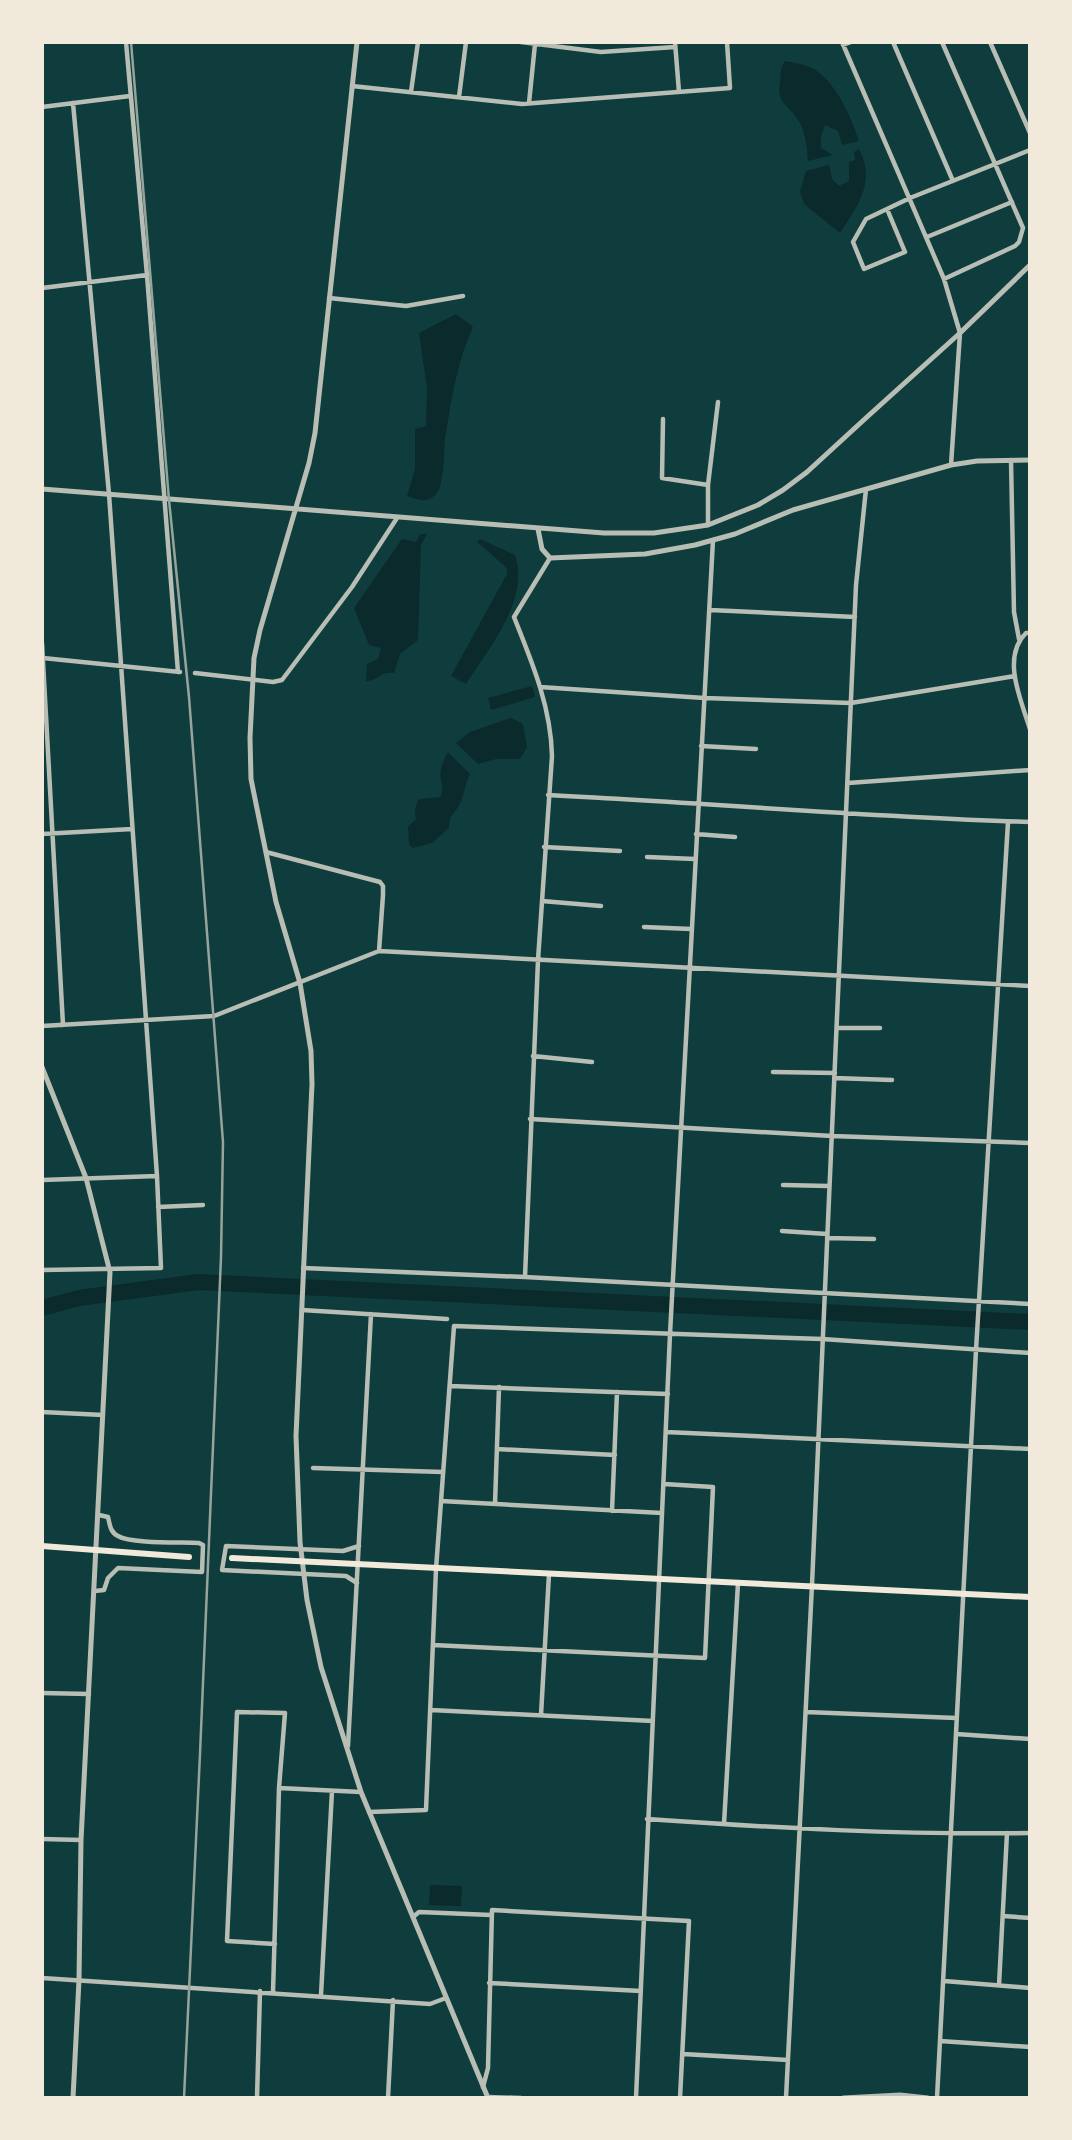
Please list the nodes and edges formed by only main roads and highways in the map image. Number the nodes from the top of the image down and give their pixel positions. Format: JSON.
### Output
{"nodes":[{"id":1,"x":42,"y":1546,"type":"edge"},
{"id":2,"x":190,"y":1557,"type":"dead end"},
{"id":3,"x":232,"y":1558,"type":"dead end"},
{"id":4,"x":1030,"y":1597,"type":"edge"}],
"edges":[{"from":1,"to":2,"type":"main road"},
{"from":3,"to":4,"type":"main road"}]}
